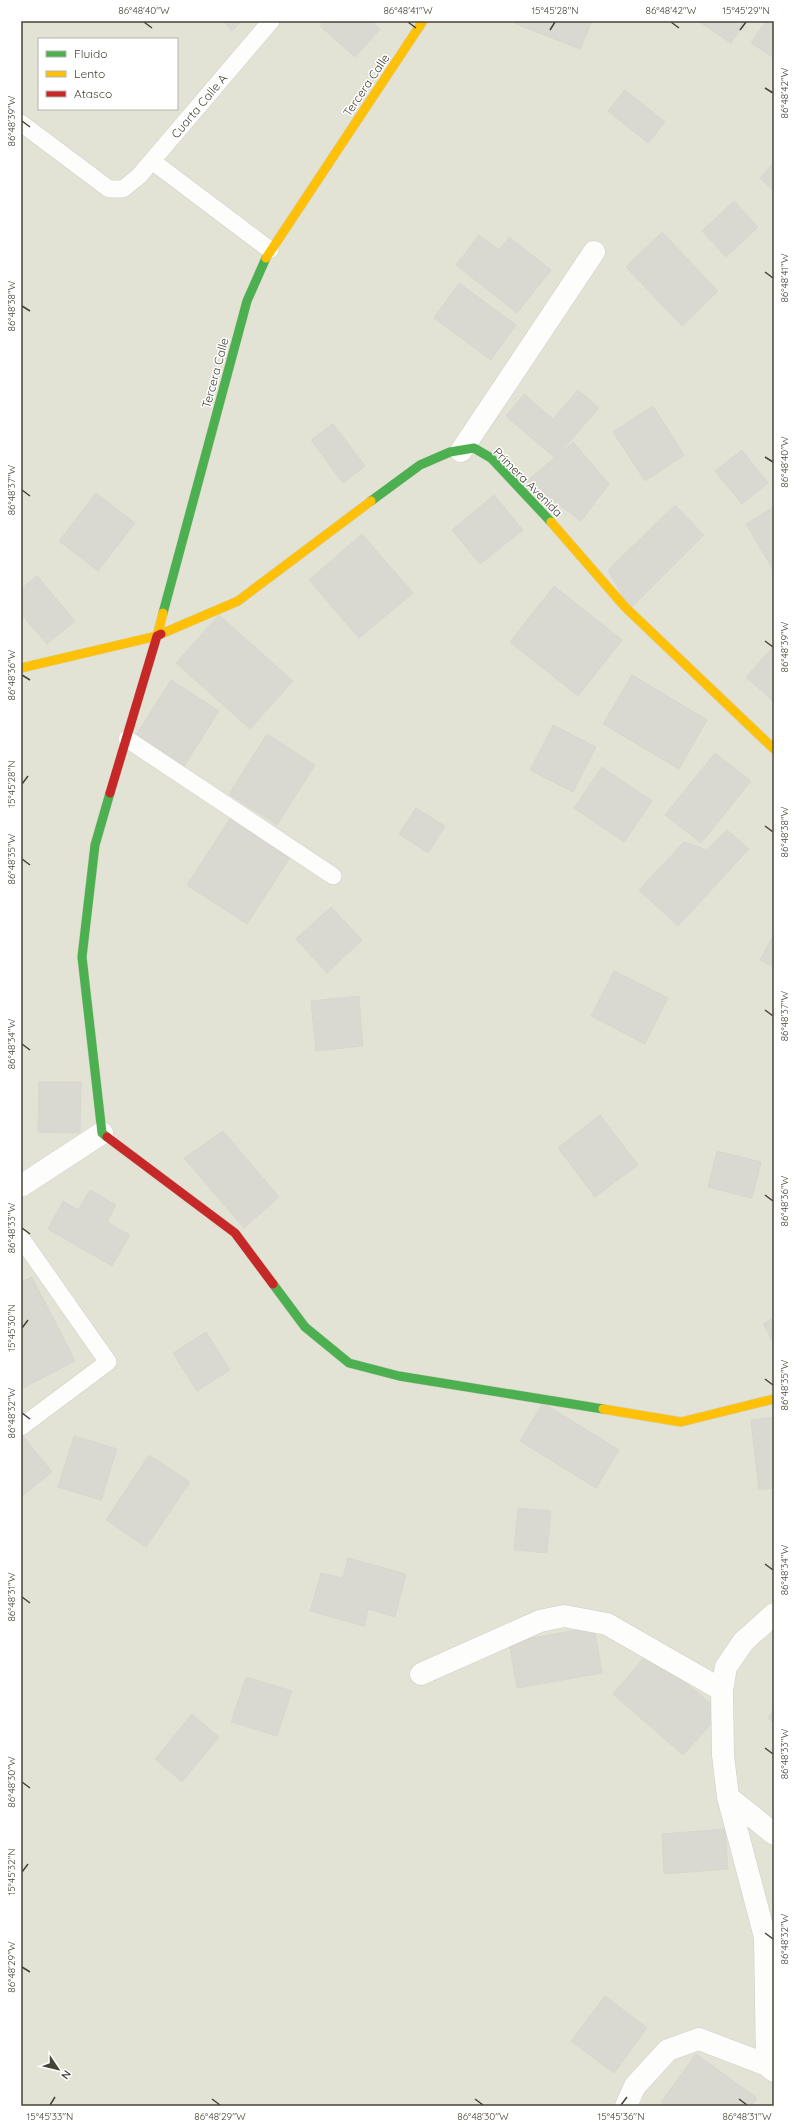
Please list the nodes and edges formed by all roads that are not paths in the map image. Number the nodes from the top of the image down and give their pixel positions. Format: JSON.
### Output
{"nodes":[{"id":1,"x":271,"y":21,"type":"edge"},
{"id":2,"x":423,"y":21,"type":"edge"},
{"id":3,"x":21,"y":124,"type":"edge"},
{"id":4,"x":152,"y":161,"type":"junction"},
{"id":5,"x":270,"y":250,"type":"junction"},
{"id":6,"x":594,"y":252,"type":"dead end"},
{"id":7,"x":461,"y":451,"type":"junction"},
{"id":8,"x":157,"y":636,"type":"junction"},
{"id":9,"x":21,"y":668,"type":"edge"},
{"id":10,"x":127,"y":739,"type":"junction"},
{"id":11,"x":774,"y":748,"type":"edge"},
{"id":12,"x":333,"y":876,"type":"dead end"},
{"id":13,"x":102,"y":1133,"type":"junction"},
{"id":14,"x":21,"y":1186,"type":"edge"},
{"id":15,"x":21,"y":1238,"type":"edge"},
{"id":16,"x":774,"y":1399,"type":"edge"},
{"id":17,"x":21,"y":1427,"type":"edge"},
{"id":18,"x":774,"y":1614,"type":"edge"},
{"id":19,"x":421,"y":1674,"type":"dead end"},
{"id":20,"x":722,"y":1690,"type":"junction"},
{"id":21,"x":728,"y":1797,"type":"junction"},
{"id":22,"x":774,"y":1834,"type":"edge"},
{"id":23,"x":770,"y":2068,"type":"edge"},
{"id":24,"x":626,"y":2106,"type":"edge"}],
"edges":[{"from":1,"to":4,"type":"lane","name":"Cuarta Calle A"},
{"from":2,"to":5,"type":"street","name":"Tercera Calle"},
{"from":3,"to":4,"type":"lane","name":"Cuarta Calle A"},
{"from":4,"to":5,"type":"lane"},
{"from":5,"to":8,"type":"street","name":"Tercera Calle"},
{"from":6,"to":7,"type":"street"},
{"from":7,"to":8,"type":"street","name":"Primera Avenida"},
{"from":7,"to":11,"type":"street","name":"Primera Avenida"},
{"from":8,"to":9,"type":"street"},
{"from":8,"to":10,"type":"street","name":"Tercera Calle"},
{"from":10,"to":12,"type":"lane"},
{"from":10,"to":13,"type":"street","name":"Tercera Calle"},
{"from":13,"to":14,"type":"street"},
{"from":13,"to":16,"type":"street"},
{"from":15,"to":17,"type":"lane"},
{"from":18,"to":20,"type":"street"},
{"from":19,"to":20,"type":"street"},
{"from":20,"to":21,"type":"street"},
{"from":21,"to":22,"type":"street"},
{"from":21,"to":23,"type":"street"},
{"from":23,"to":24,"type":"street"}]}
